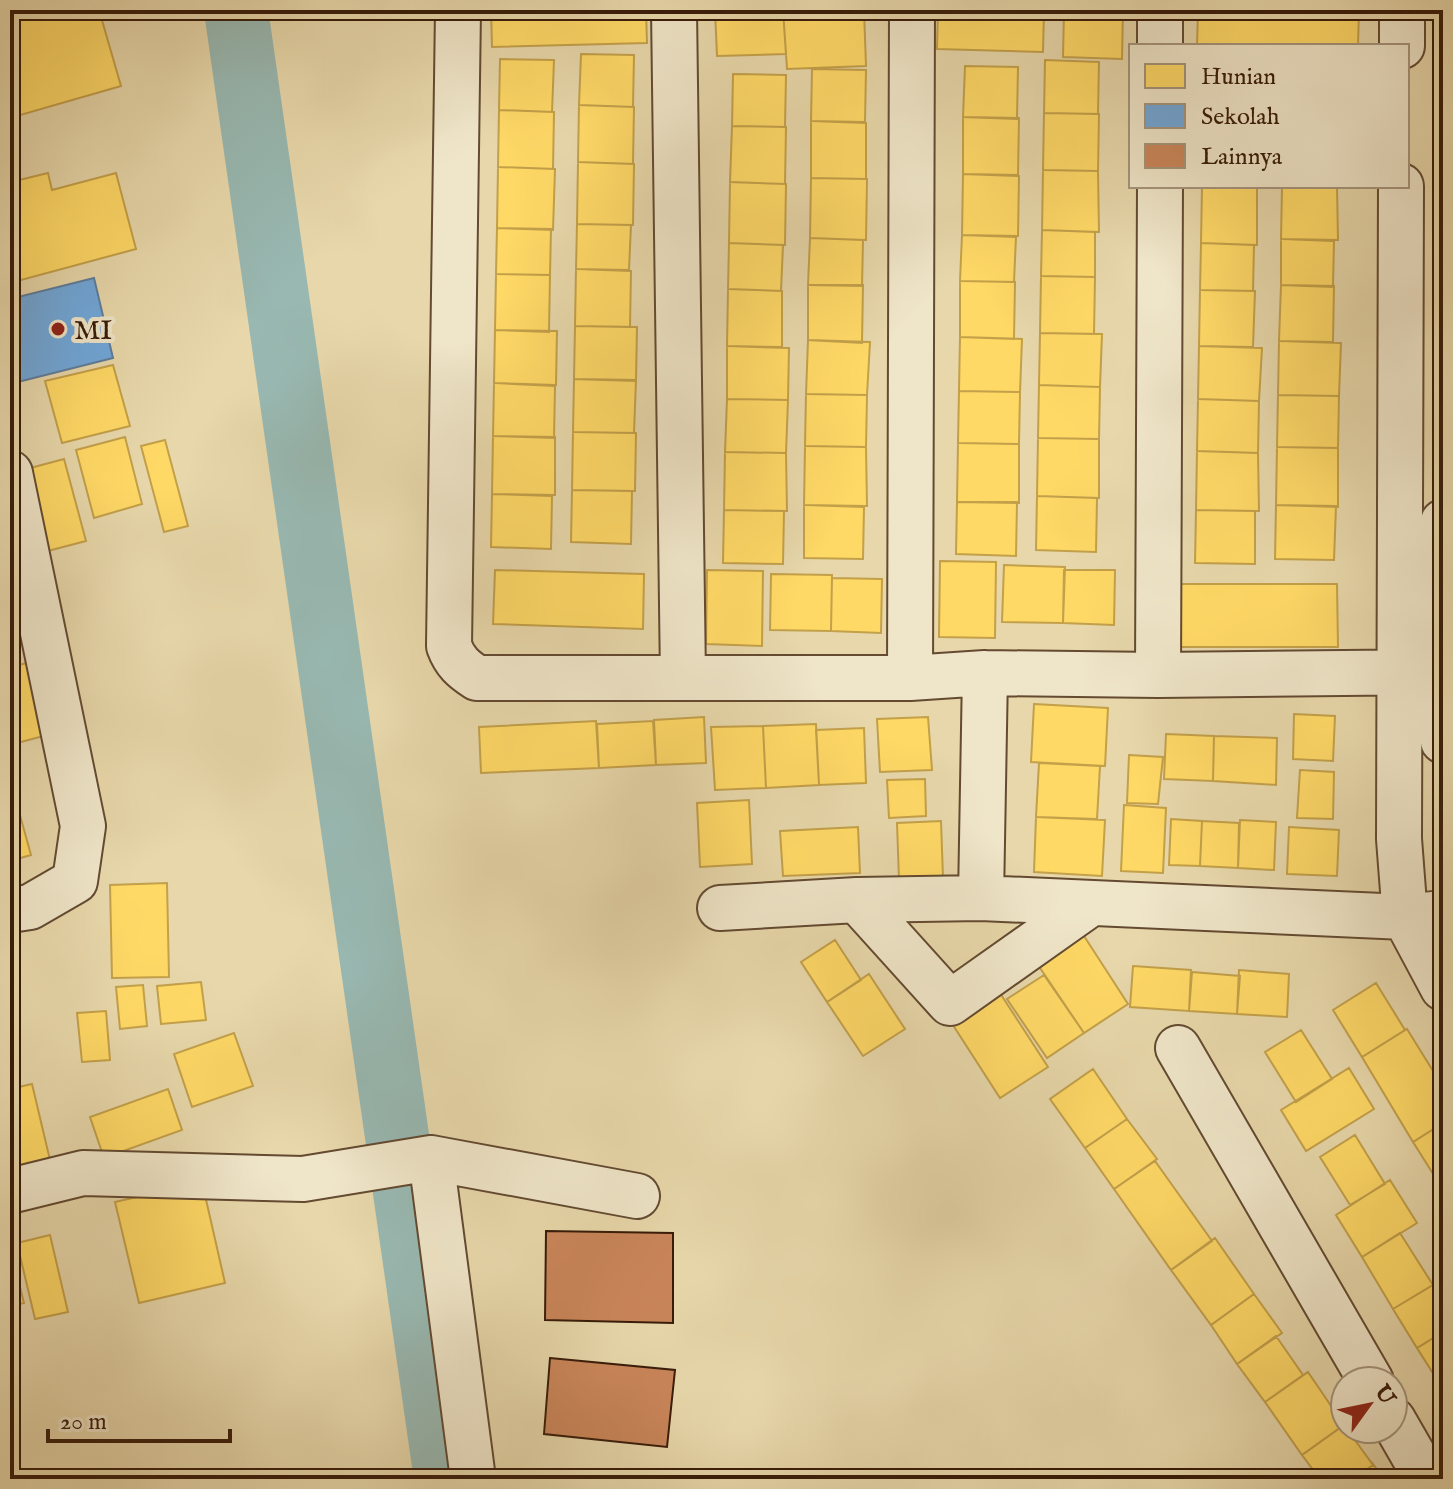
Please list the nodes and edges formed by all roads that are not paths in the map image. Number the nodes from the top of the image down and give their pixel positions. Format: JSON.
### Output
{"nodes":[{"id":1,"x":458,"y":10,"type":"edge"},
{"id":2,"x":674,"y":10,"type":"edge"},
{"id":3,"x":912,"y":10,"type":"edge"},
{"id":4,"x":1160,"y":10,"type":"edge"},
{"id":5,"x":1402,"y":10,"type":"edge"},
{"id":6,"x":1160,"y":44,"type":"edge"},
{"id":7,"x":1402,"y":44,"type":"edge"},
{"id":8,"x":1160,"y":188,"type":"edge"},
{"id":9,"x":1401,"y":188,"type":"edge"},
{"id":10,"x":10,"y":473,"type":"edge"},
{"id":11,"x":1443,"y":522,"type":"edge"},
{"id":12,"x":1441,"y":672,"type":"edge"},
{"id":13,"x":985,"y":673,"type":"junction"},
{"id":14,"x":1398,"y":674,"type":"junction"},
{"id":15,"x":1158,"y":675,"type":"junction"},
{"id":16,"x":683,"y":678,"type":"junction"},
{"id":17,"x":910,"y":678,"type":"junction"},
{"id":18,"x":1443,"y":741,"type":"edge"},
{"id":19,"x":981,"y":898,"type":"junction"},
{"id":20,"x":857,"y":900,"type":"junction"},
{"id":21,"x":1090,"y":904,"type":"junction"},
{"id":22,"x":720,"y":908,"type":"dead end"},
{"id":23,"x":10,"y":910,"type":"edge"},
{"id":24,"x":1424,"y":915,"type":"edge"},
{"id":25,"x":1443,"y":988,"type":"edge"},
{"id":26,"x":1178,"y":1048,"type":"dead end"},
{"id":27,"x":418,"y":1160,"type":"junction"},
{"id":28,"x":10,"y":1191,"type":"edge"},
{"id":29,"x":637,"y":1196,"type":"dead end"},
{"id":30,"x":1362,"y":1365,"type":"edge"},
{"id":31,"x":1407,"y":1445,"type":"edge"},
{"id":32,"x":473,"y":1479,"type":"edge"},
{"id":33,"x":1427,"y":1479,"type":"edge"}],
"edges":[{"from":1,"to":16,"type":"street"},
{"from":2,"to":16,"type":"street"},
{"from":3,"to":17,"type":"street"},
{"from":4,"to":6,"type":"street"},
{"from":5,"to":7,"type":"street"},
{"from":8,"to":15,"type":"street"},
{"from":9,"to":14,"type":"street"},
{"from":10,"to":23,"type":"street"},
{"from":11,"to":12,"type":"street"},
{"from":12,"to":14,"type":"street"},
{"from":12,"to":18,"type":"street"},
{"from":13,"to":15,"type":"street"},
{"from":13,"to":17,"type":"street"},
{"from":13,"to":19,"type":"street"},
{"from":14,"to":15,"type":"street"},
{"from":14,"to":24,"type":"street"},
{"from":16,"to":17,"type":"street"},
{"from":19,"to":20,"type":"street"},
{"from":19,"to":21,"type":"street"},
{"from":20,"to":21,"type":"street"},
{"from":20,"to":22,"type":"street"},
{"from":21,"to":24,"type":"street"},
{"from":24,"to":25,"type":"street"},
{"from":26,"to":30,"type":"street"},
{"from":27,"to":28,"type":"street"},
{"from":27,"to":29,"type":"street"},
{"from":27,"to":32,"type":"street"},
{"from":31,"to":33,"type":"street"}]}
